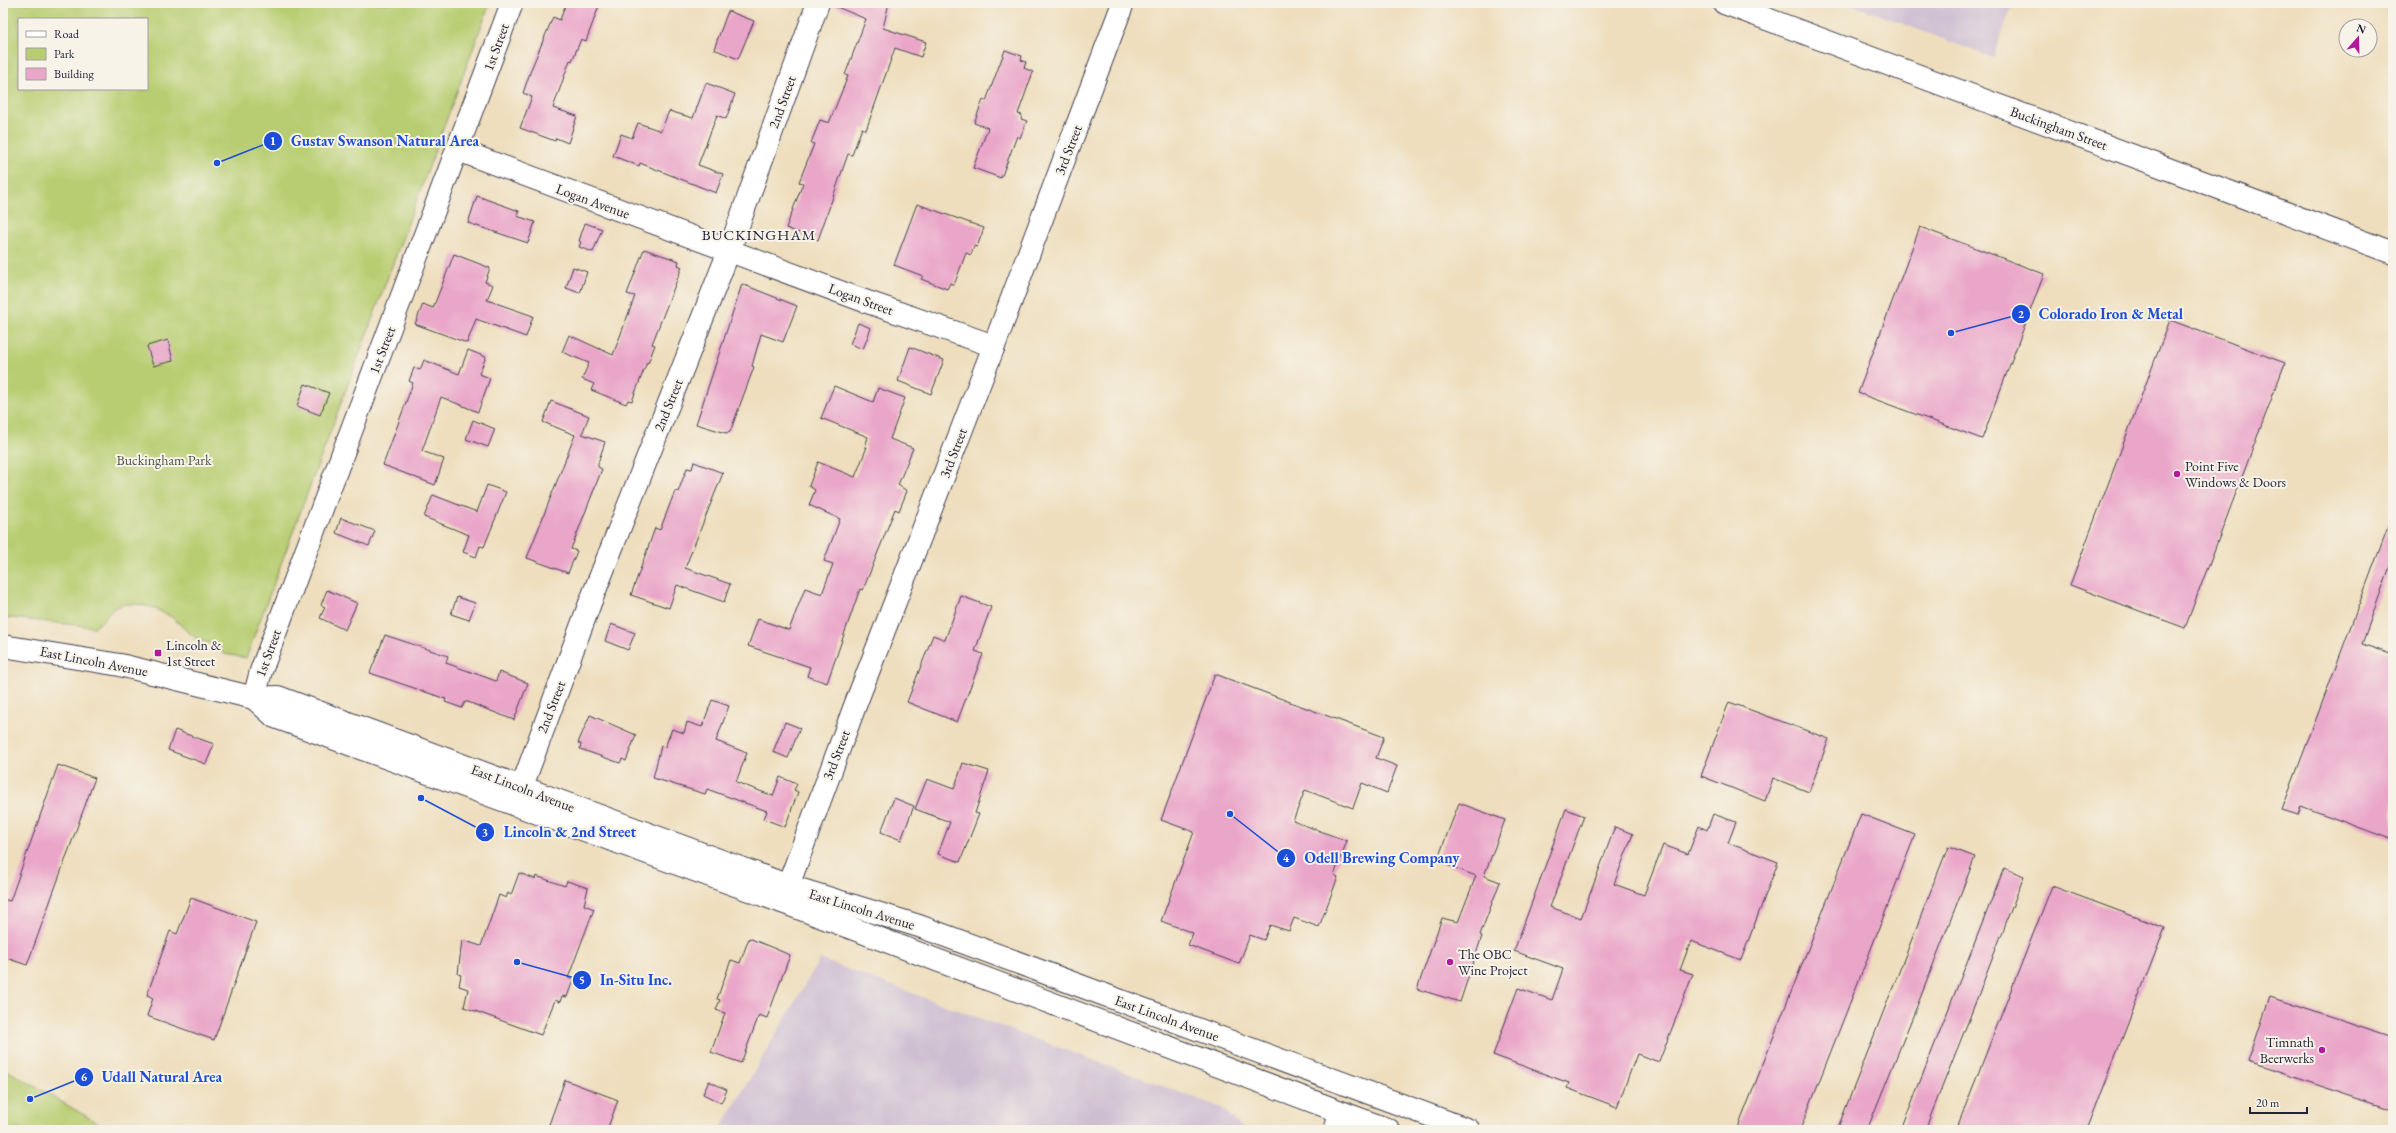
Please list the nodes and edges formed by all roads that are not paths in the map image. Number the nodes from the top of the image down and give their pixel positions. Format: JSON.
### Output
{"nodes":[{"id":1,"x":512,"y":3,"type":"edge"},
{"id":2,"x":818,"y":3,"type":"edge"},
{"id":3,"x":1123,"y":3,"type":"edge"},
{"id":4,"x":1724,"y":3,"type":"edge"},
{"id":5,"x":458,"y":150,"type":"junction"},
{"id":6,"x":729,"y":251,"type":"junction"},
{"id":7,"x":2393,"y":253,"type":"edge"},
{"id":8,"x":994,"y":346,"type":"junction"},
{"id":9,"x":3,"y":646,"type":"edge"},
{"id":10,"x":254,"y":698,"type":"junction"},
{"id":11,"x":518,"y":797,"type":"junction"},
{"id":12,"x":786,"y":894,"type":"junction"},
{"id":13,"x":1338,"y":1122,"type":"edge"},
{"id":14,"x":1389,"y":1130,"type":"edge"},
{"id":15,"x":1469,"y":1130,"type":"edge"}],
"edges":[{"from":1,"to":5,"type":"street","name":"1st Street"},
{"from":2,"to":6,"type":"street","name":"2nd Street"},
{"from":3,"to":8,"type":"street","name":"3rd Street"},
{"from":4,"to":7,"type":"street","name":"Buckingham Street"},
{"from":5,"to":6,"type":"street","name":"Logan Avenue"},
{"from":5,"to":10,"type":"street","name":"1st Street"},
{"from":6,"to":8,"type":"street","name":"Logan Street"},
{"from":6,"to":11,"type":"street","name":"2nd Street"},
{"from":8,"to":12,"type":"street","name":"3rd Street"},
{"from":9,"to":10,"type":"street","name":"East Lincoln Avenue"},
{"from":10,"to":11,"type":"street","name":"East Lincoln Avenue"},
{"from":11,"to":12,"type":"street","name":"East Lincoln Avenue"},
{"from":12,"to":13,"type":"street","name":"East Lincoln Avenue"},
{"from":12,"to":15,"type":"street","name":"East Lincoln Avenue"},
{"from":13,"to":14,"type":"street","name":"East Lincoln Avenue"}]}
